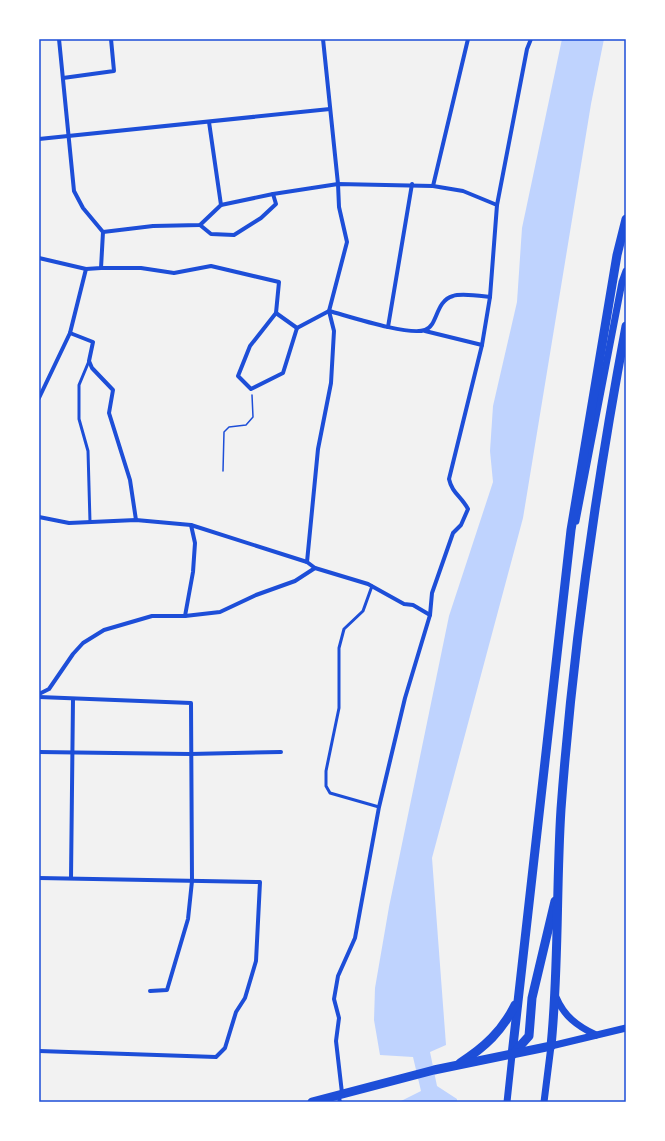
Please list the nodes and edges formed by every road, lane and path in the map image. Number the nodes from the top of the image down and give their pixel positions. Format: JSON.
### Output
{"nodes":[{"id":1,"x":59,"y":39,"type":"edge"},
{"id":2,"x":111,"y":39,"type":"edge"},
{"id":3,"x":323,"y":39,"type":"edge"},
{"id":4,"x":468,"y":39,"type":"edge"},
{"id":5,"x":531,"y":39,"type":"edge"},
{"id":6,"x":63,"y":78,"type":"junction"},
{"id":7,"x":330,"y":109,"type":"junction"},
{"id":8,"x":209,"y":122,"type":"junction"},
{"id":9,"x":68,"y":136,"type":"junction"},
{"id":10,"x":39,"y":139,"type":"edge"},
{"id":11,"x":338,"y":184,"type":"junction"},
{"id":12,"x":412,"y":184,"type":"junction"},
{"id":13,"x":433,"y":186,"type":"junction"},
{"id":14,"x":272,"y":194,"type":"junction"},
{"id":15,"x":497,"y":204,"type":"junction"},
{"id":16,"x":221,"y":205,"type":"junction"},
{"id":17,"x":626,"y":221,"type":"edge"},
{"id":18,"x":200,"y":225,"type":"junction"},
{"id":19,"x":103,"y":232,"type":"junction"},
{"id":20,"x":39,"y":258,"type":"edge"},
{"id":21,"x":101,"y":268,"type":"junction"},
{"id":22,"x":86,"y":269,"type":"junction"},
{"id":23,"x":626,"y":271,"type":"edge"},
{"id":24,"x":490,"y":296,"type":"junction"},
{"id":25,"x":329,"y":311,"type":"junction"},
{"id":26,"x":276,"y":313,"type":"junction"},
{"id":27,"x":626,"y":326,"type":"edge"},
{"id":28,"x":388,"y":327,"type":"junction"},
{"id":29,"x":297,"y":328,"type":"junction"},
{"id":30,"x":425,"y":331,"type":"junction"},
{"id":31,"x":70,"y":332,"type":"junction"},
{"id":32,"x":482,"y":345,"type":"junction"},
{"id":33,"x":89,"y":361,"type":"junction"},
{"id":34,"x":251,"y":389,"type":"junction"},
{"id":35,"x":39,"y":398,"type":"edge"},
{"id":36,"x":223,"y":470,"type":"dead end"},
{"id":37,"x":39,"y":517,"type":"edge"},
{"id":38,"x":136,"y":520,"type":"junction"},
{"id":39,"x":90,"y":522,"type":"junction"},
{"id":40,"x":190,"y":525,"type":"junction"},
{"id":41,"x":569,"y":545,"type":"junction"},
{"id":42,"x":308,"y":562,"type":"junction"},
{"id":43,"x":315,"y":568,"type":"junction"},
{"id":44,"x":372,"y":586,"type":"junction"},
{"id":45,"x":430,"y":615,"type":"junction"},
{"id":46,"x":185,"y":616,"type":"junction"},
{"id":47,"x":39,"y":694,"type":"edge"},
{"id":48,"x":39,"y":698,"type":"edge"},
{"id":49,"x":73,"y":699,"type":"junction"},
{"id":50,"x":39,"y":752,"type":"edge"},
{"id":51,"x":72,"y":752,"type":"junction"},
{"id":52,"x":281,"y":752,"type":"dead end"},
{"id":53,"x":190,"y":754,"type":"junction"},
{"id":54,"x":379,"y":807,"type":"junction"},
{"id":55,"x":39,"y":878,"type":"edge"},
{"id":56,"x":71,"y":878,"type":"junction"},
{"id":57,"x":192,"y":881,"type":"junction"},
{"id":58,"x":559,"y":884,"type":"junction"},
{"id":59,"x":150,"y":992,"type":"dead end"},
{"id":60,"x":556,"y":997,"type":"junction"},
{"id":61,"x":518,"y":998,"type":"junction"},
{"id":62,"x":626,"y":1028,"type":"edge"},
{"id":63,"x":596,"y":1035,"type":"junction"},
{"id":64,"x":551,"y":1046,"type":"junction"},
{"id":65,"x":39,"y":1051,"type":"edge"},
{"id":66,"x":512,"y":1055,"type":"junction"},
{"id":67,"x":456,"y":1066,"type":"junction"},
{"id":68,"x":340,"y":1096,"type":"edge"},
{"id":69,"x":312,"y":1102,"type":"edge"},
{"id":70,"x":507,"y":1102,"type":"edge"},
{"id":71,"x":544,"y":1102,"type":"edge"}],
"edges":[{"from":1,"to":6,"type":"street"},
{"from":2,"to":6,"type":"street"},
{"from":3,"to":7,"type":"street"},
{"from":4,"to":13,"type":"street"},
{"from":5,"to":15,"type":"street"},
{"from":6,"to":9,"type":"street"},
{"from":7,"to":8,"type":"street"},
{"from":7,"to":11,"type":"street"},
{"from":8,"to":9,"type":"street"},
{"from":8,"to":16,"type":"street"},
{"from":9,"to":10,"type":"street"},
{"from":9,"to":19,"type":"street"},
{"from":11,"to":12,"type":"street"},
{"from":11,"to":14,"type":"street"},
{"from":11,"to":25,"type":"street"},
{"from":12,"to":13,"type":"street"},
{"from":12,"to":28,"type":"street"},
{"from":13,"to":15,"type":"street"},
{"from":14,"to":16,"type":"street"},
{"from":14,"to":18,"type":"street"},
{"from":15,"to":24,"type":"street"},
{"from":16,"to":18,"type":"street"},
{"from":17,"to":41,"type":"main road"},
{"from":18,"to":19,"type":"street"},
{"from":19,"to":21,"type":"street"},
{"from":20,"to":22,"type":"street"},
{"from":21,"to":22,"type":"street"},
{"from":21,"to":26,"type":"street"},
{"from":22,"to":31,"type":"street"},
{"from":23,"to":41,"type":"street"},
{"from":24,"to":30,"type":"street"},
{"from":24,"to":32,"type":"street"},
{"from":25,"to":28,"type":"street"},
{"from":25,"to":29,"type":"street"},
{"from":25,"to":42,"type":"street"},
{"from":26,"to":29,"type":"street"},
{"from":26,"to":34,"type":"street"},
{"from":27,"to":58,"type":"main road"},
{"from":28,"to":30,"type":"street"},
{"from":29,"to":34,"type":"street"},
{"from":30,"to":32,"type":"street"},
{"from":31,"to":33,"type":"street"},
{"from":31,"to":35,"type":"street"},
{"from":32,"to":45,"type":"street"},
{"from":33,"to":38,"type":"street"},
{"from":33,"to":39,"type":"lane"},
{"from":34,"to":36,"type":"path"},
{"from":37,"to":39,"type":"street"},
{"from":38,"to":39,"type":"street"},
{"from":38,"to":40,"type":"street"},
{"from":40,"to":42,"type":"street"},
{"from":40,"to":46,"type":"street"},
{"from":41,"to":61,"type":"main road"},
{"from":42,"to":43,"type":"street"},
{"from":43,"to":44,"type":"street"},
{"from":43,"to":46,"type":"street"},
{"from":44,"to":45,"type":"street"},
{"from":44,"to":54,"type":"lane"},
{"from":45,"to":54,"type":"street"},
{"from":46,"to":47,"type":"street"},
{"from":48,"to":49,"type":"street"},
{"from":49,"to":51,"type":"street"},
{"from":49,"to":53,"type":"street"},
{"from":50,"to":51,"type":"street"},
{"from":51,"to":53,"type":"street"},
{"from":51,"to":56,"type":"street"},
{"from":52,"to":53,"type":"street"},
{"from":53,"to":57,"type":"street"},
{"from":54,"to":68,"type":"street"},
{"from":55,"to":56,"type":"street"},
{"from":56,"to":57,"type":"street"},
{"from":57,"to":59,"type":"street"},
{"from":57,"to":65,"type":"street"},
{"from":58,"to":60,"type":"main road"},
{"from":58,"to":66,"type":"main road"},
{"from":60,"to":63,"type":"street"},
{"from":60,"to":64,"type":"main road"},
{"from":61,"to":66,"type":"main road"},
{"from":61,"to":67,"type":"main road"},
{"from":62,"to":63,"type":"street"},
{"from":63,"to":64,"type":"street"},
{"from":64,"to":66,"type":"main road"},
{"from":64,"to":71,"type":"street"},
{"from":66,"to":67,"type":"main road"},
{"from":66,"to":70,"type":"street"},
{"from":67,"to":68,"type":"main road"},
{"from":68,"to":69,"type":"main road"}]}
